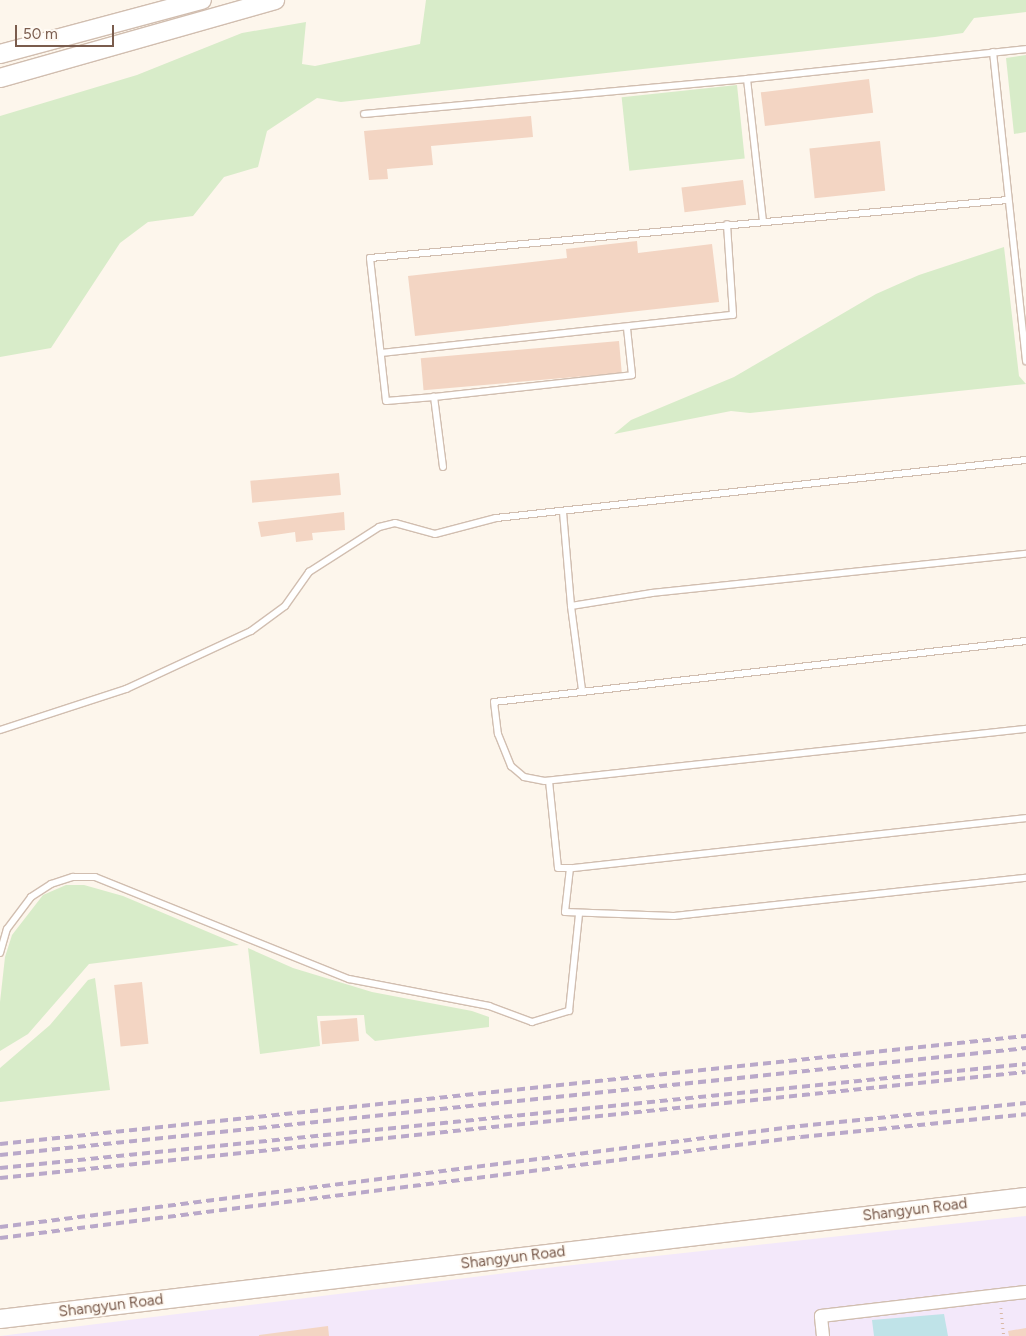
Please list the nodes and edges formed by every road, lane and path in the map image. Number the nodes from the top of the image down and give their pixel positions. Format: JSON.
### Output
{"nodes":[{"id":1,"x":202,"y":0,"type":"edge"},
{"id":2,"x":275,"y":0,"type":"edge"},
{"id":3,"x":1026,"y":48,"type":"edge"},
{"id":4,"x":993,"y":52,"type":"junction"},
{"id":5,"x":0,"y":54,"type":"edge"},
{"id":6,"x":0,"y":78,"type":"edge"},
{"id":7,"x":747,"y":79,"type":"junction"},
{"id":8,"x":364,"y":114,"type":"dead end"},
{"id":9,"x":1007,"y":200,"type":"junction"},
{"id":10,"x":763,"y":221,"type":"junction"},
{"id":11,"x":727,"y":224,"type":"junction"},
{"id":12,"x":627,"y":328,"type":"junction"},
{"id":13,"x":381,"y":353,"type":"junction"},
{"id":14,"x":1026,"y":361,"type":"edge"},
{"id":15,"x":434,"y":397,"type":"junction"},
{"id":16,"x":1026,"y":460,"type":"edge"},
{"id":17,"x":443,"y":466,"type":"dead end"},
{"id":18,"x":563,"y":512,"type":"junction"},
{"id":19,"x":1026,"y":554,"type":"edge"},
{"id":20,"x":570,"y":606,"type":"junction"},
{"id":21,"x":1026,"y":641,"type":"edge"},
{"id":22,"x":582,"y":690,"type":"junction"},
{"id":23,"x":1026,"y":729,"type":"edge"},
{"id":24,"x":0,"y":730,"type":"edge"},
{"id":25,"x":549,"y":781,"type":"junction"},
{"id":26,"x":1026,"y":818,"type":"edge"},
{"id":27,"x":570,"y":868,"type":"junction"},
{"id":28,"x":1026,"y":878,"type":"edge"},
{"id":29,"x":579,"y":914,"type":"junction"},
{"id":30,"x":0,"y":953,"type":"edge"},
{"id":31,"x":1026,"y":1197,"type":"edge"},
{"id":32,"x":1026,"y":1292,"type":"edge"},
{"id":33,"x":999,"y":1295,"type":"junction"},
{"id":34,"x":0,"y":1319,"type":"edge"},
{"id":35,"x":823,"y":1336,"type":"edge"},
{"id":36,"x":1004,"y":1336,"type":"edge"}],
"edges":[{"from":1,"to":5,"type":"street"},
{"from":2,"to":6,"type":"street"},
{"from":3,"to":4,"type":"lane"},
{"from":4,"to":7,"type":"lane"},
{"from":4,"to":9,"type":"lane"},
{"from":7,"to":8,"type":"lane"},
{"from":7,"to":10,"type":"lane"},
{"from":9,"to":10,"type":"lane"},
{"from":9,"to":14,"type":"lane"},
{"from":10,"to":11,"type":"lane"},
{"from":11,"to":12,"type":"lane"},
{"from":11,"to":13,"type":"lane"},
{"from":12,"to":13,"type":"lane"},
{"from":12,"to":15,"type":"lane"},
{"from":13,"to":15,"type":"lane"},
{"from":15,"to":17,"type":"lane"},
{"from":16,"to":18,"type":"lane"},
{"from":18,"to":20,"type":"lane"},
{"from":18,"to":24,"type":"lane"},
{"from":19,"to":20,"type":"lane"},
{"from":20,"to":22,"type":"lane"},
{"from":21,"to":22,"type":"lane"},
{"from":22,"to":25,"type":"lane"},
{"from":23,"to":25,"type":"lane"},
{"from":25,"to":27,"type":"lane"},
{"from":26,"to":27,"type":"lane"},
{"from":27,"to":29,"type":"lane"},
{"from":28,"to":29,"type":"lane"},
{"from":29,"to":30,"type":"lane"},
{"from":31,"to":34,"type":"street","name":"Shangyun Road"},
{"from":32,"to":33,"type":"street"},
{"from":33,"to":35,"type":"street"},
{"from":33,"to":36,"type":"path"}]}
